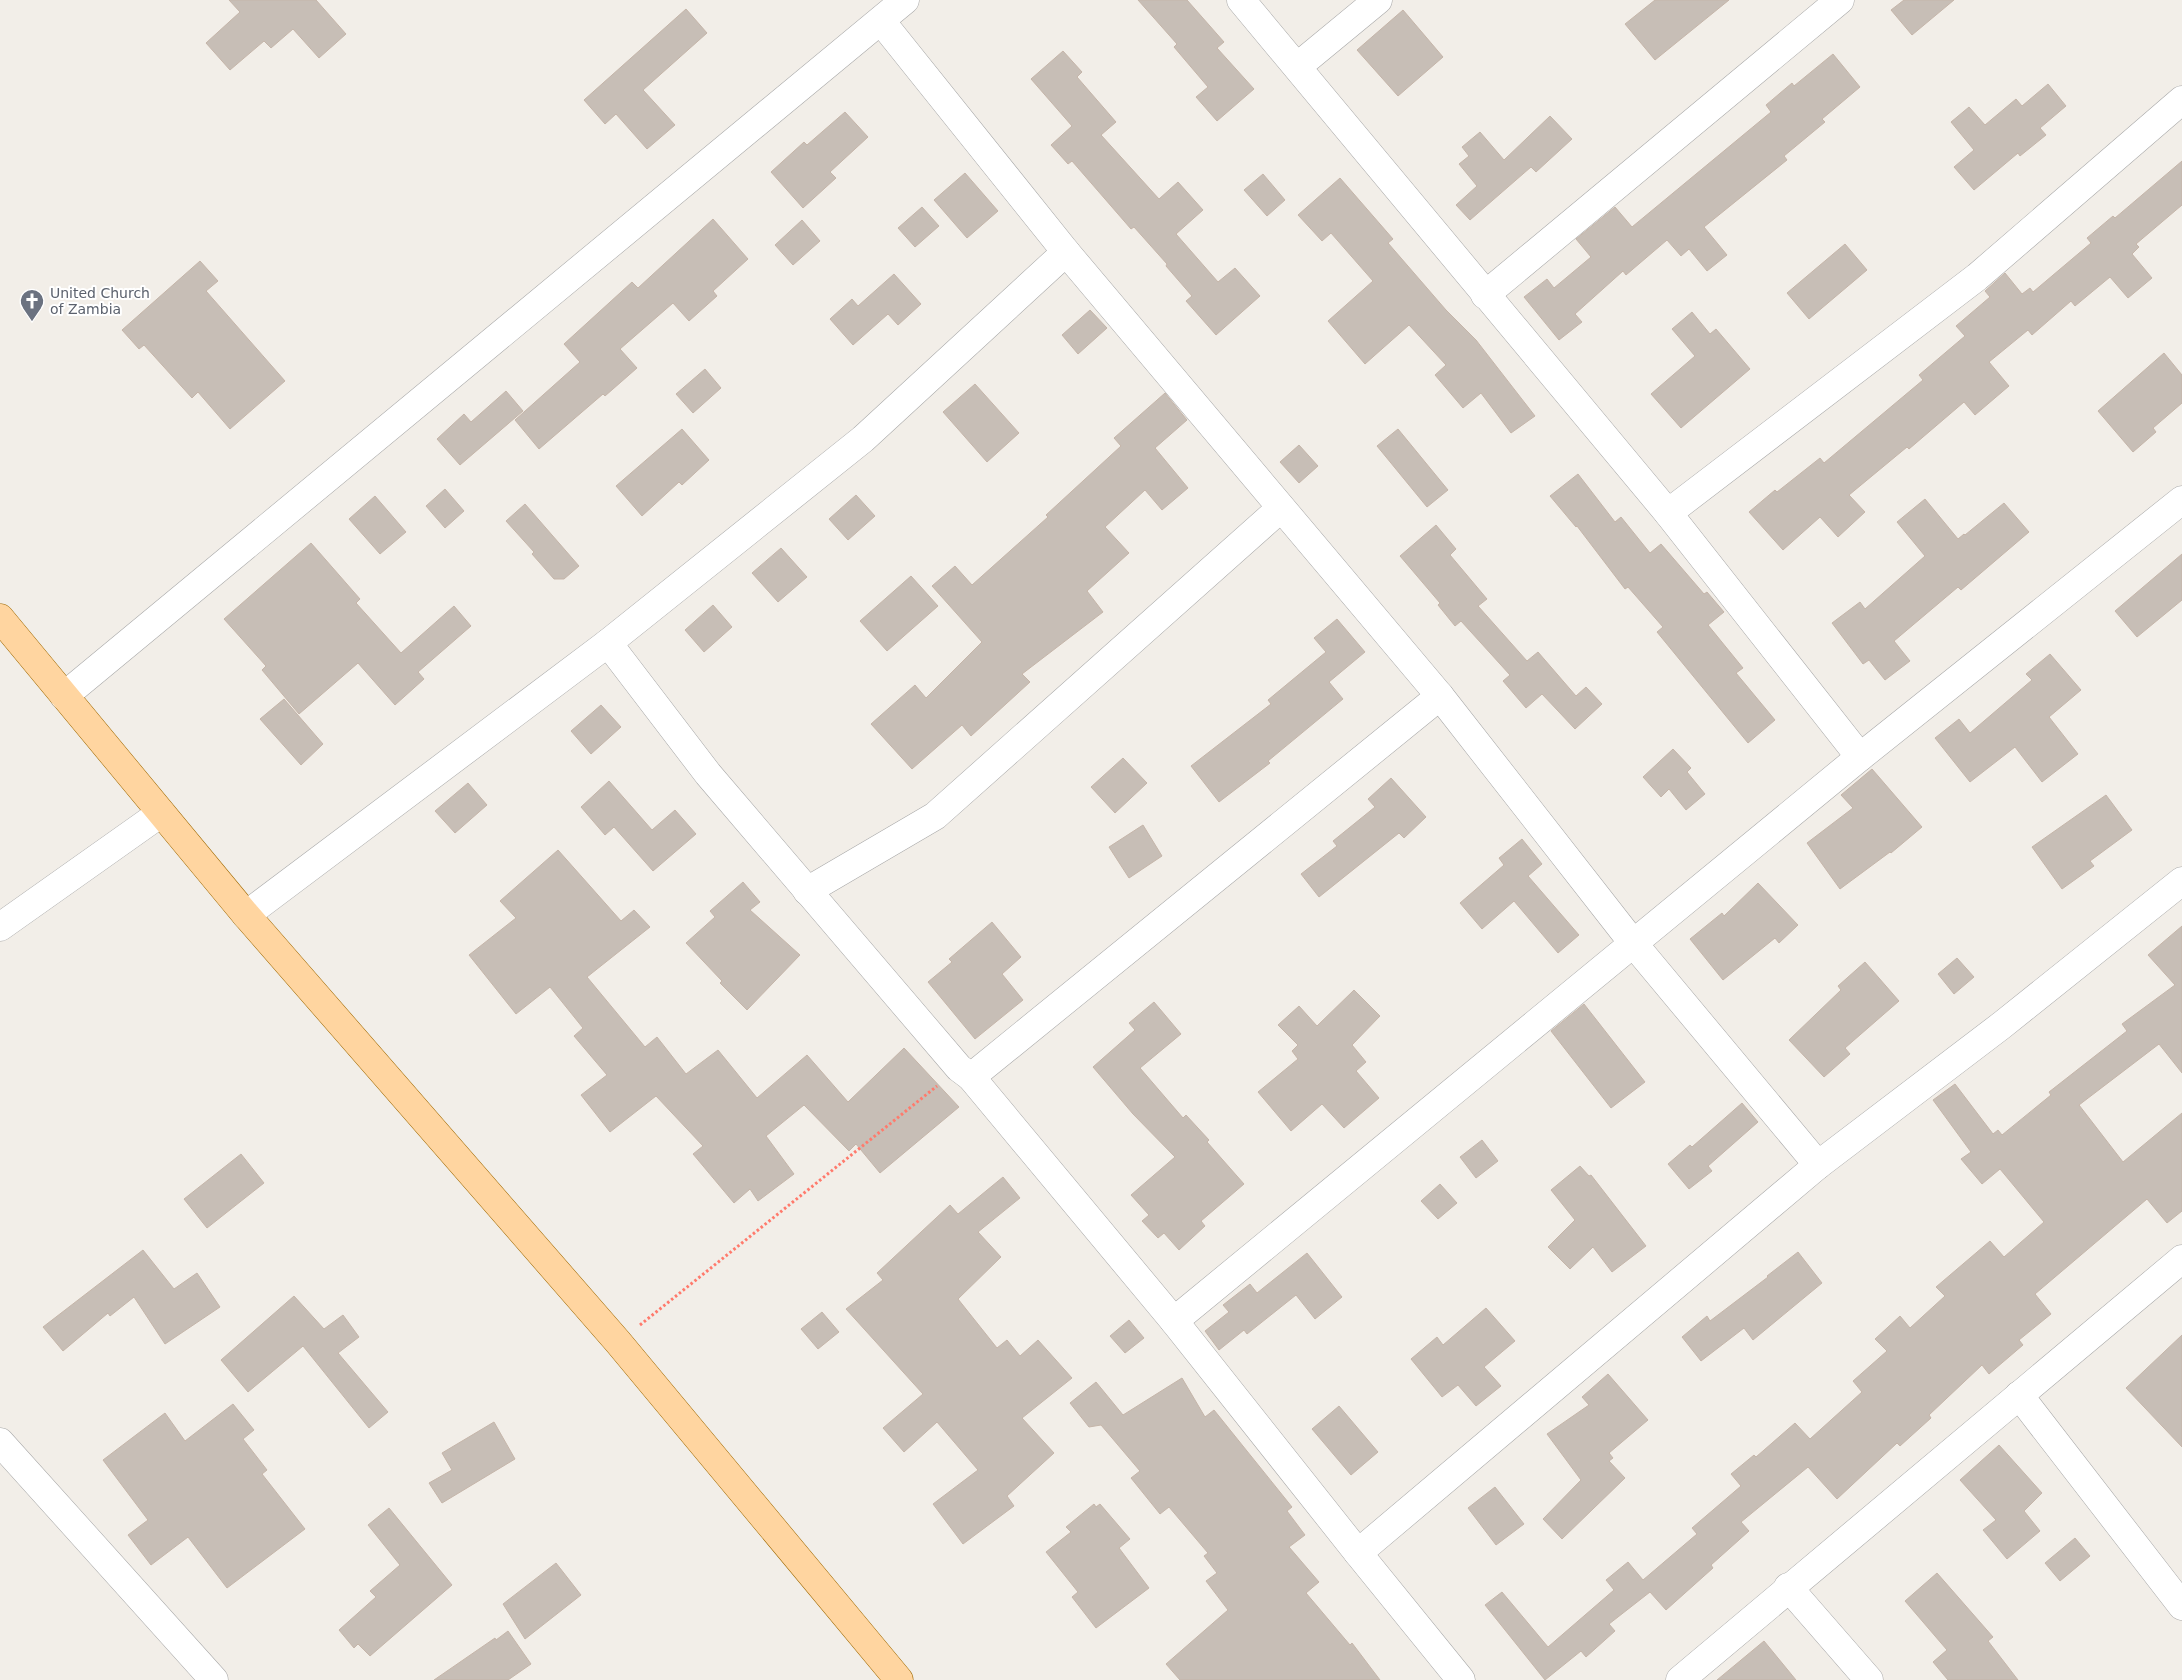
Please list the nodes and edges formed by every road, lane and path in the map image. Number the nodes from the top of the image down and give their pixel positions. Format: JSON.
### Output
{"nodes":[{"id":1,"x":905,"y":0,"type":"edge"},
{"id":2,"x":1241,"y":0,"type":"edge"},
{"id":3,"x":1378,"y":0,"type":"edge"},
{"id":4,"x":1840,"y":0,"type":"edge"},
{"id":5,"x":880,"y":21,"type":"junction"},
{"id":6,"x":1298,"y":66,"type":"junction"},
{"id":7,"x":2182,"y":100,"type":"edge"},
{"id":8,"x":1066,"y":252,"type":"junction"},
{"id":9,"x":1486,"y":294,"type":"junction"},
{"id":10,"x":2182,"y":500,"type":"edge"},
{"id":11,"x":1281,"y":508,"type":"junction"},
{"id":12,"x":1668,"y":513,"type":"junction"},
{"id":13,"x":0,"y":618,"type":"edge"},
{"id":14,"x":608,"y":643,"type":"junction"},
{"id":15,"x":64,"y":696,"type":"junction"},
{"id":16,"x":1440,"y":696,"type":"junction"},
{"id":17,"x":1860,"y":757,"type":"junction"},
{"id":18,"x":161,"y":813,"type":"junction"},
{"id":19,"x":2182,"y":881,"type":"edge"},
{"id":20,"x":807,"y":891,"type":"junction"},
{"id":21,"x":246,"y":914,"type":"junction"},
{"id":22,"x":0,"y":927,"type":"edge"},
{"id":23,"x":1633,"y":943,"type":"junction"},
{"id":24,"x":965,"y":1073,"type":"junction"},
{"id":25,"x":1818,"y":1165,"type":"junction"},
{"id":26,"x":2182,"y":1259,"type":"edge"},
{"id":27,"x":1174,"y":1321,"type":"junction"},
{"id":28,"x":618,"y":1342,"type":"junction"},
{"id":29,"x":2019,"y":1395,"type":"junction"},
{"id":30,"x":0,"y":1442,"type":"edge"},
{"id":31,"x":1358,"y":1553,"type":"junction"},
{"id":32,"x":1788,"y":1588,"type":"junction"},
{"id":33,"x":2182,"y":1606,"type":"edge"},
{"id":34,"x":214,"y":1680,"type":"edge"},
{"id":35,"x":899,"y":1680,"type":"edge"},
{"id":36,"x":1462,"y":1680,"type":"edge"},
{"id":37,"x":1680,"y":1680,"type":"edge"},
{"id":38,"x":1868,"y":1680,"type":"edge"}],
"edges":[{"from":1,"to":5,"type":"street"},
{"from":2,"to":6,"type":"street"},
{"from":3,"to":6,"type":"street"},
{"from":4,"to":9,"type":"street"},
{"from":5,"to":8,"type":"street"},
{"from":5,"to":15,"type":"street"},
{"from":6,"to":9,"type":"street"},
{"from":7,"to":12,"type":"street"},
{"from":8,"to":11,"type":"street"},
{"from":8,"to":14,"type":"street"},
{"from":9,"to":12,"type":"street"},
{"from":10,"to":17,"type":"street"},
{"from":11,"to":16,"type":"street"},
{"from":11,"to":20,"type":"street"},
{"from":12,"to":17,"type":"street"},
{"from":13,"to":15,"type":"main road"},
{"from":14,"to":20,"type":"street"},
{"from":14,"to":21,"type":"street"},
{"from":15,"to":18,"type":"main road"},
{"from":16,"to":23,"type":"street"},
{"from":16,"to":24,"type":"street"},
{"from":17,"to":23,"type":"street"},
{"from":18,"to":21,"type":"main road"},
{"from":18,"to":22,"type":"street"},
{"from":19,"to":25,"type":"street"},
{"from":20,"to":24,"type":"street"},
{"from":21,"to":28,"type":"main road"},
{"from":23,"to":25,"type":"street"},
{"from":23,"to":27,"type":"street"},
{"from":24,"to":27,"type":"street"},
{"from":24,"to":28,"type":"path"},
{"from":25,"to":31,"type":"street"},
{"from":26,"to":29,"type":"street"},
{"from":27,"to":31,"type":"street"},
{"from":28,"to":35,"type":"main road"},
{"from":29,"to":32,"type":"street"},
{"from":29,"to":33,"type":"street"},
{"from":30,"to":34,"type":"street"},
{"from":31,"to":36,"type":"street"},
{"from":32,"to":37,"type":"street"},
{"from":32,"to":38,"type":"street"}]}
